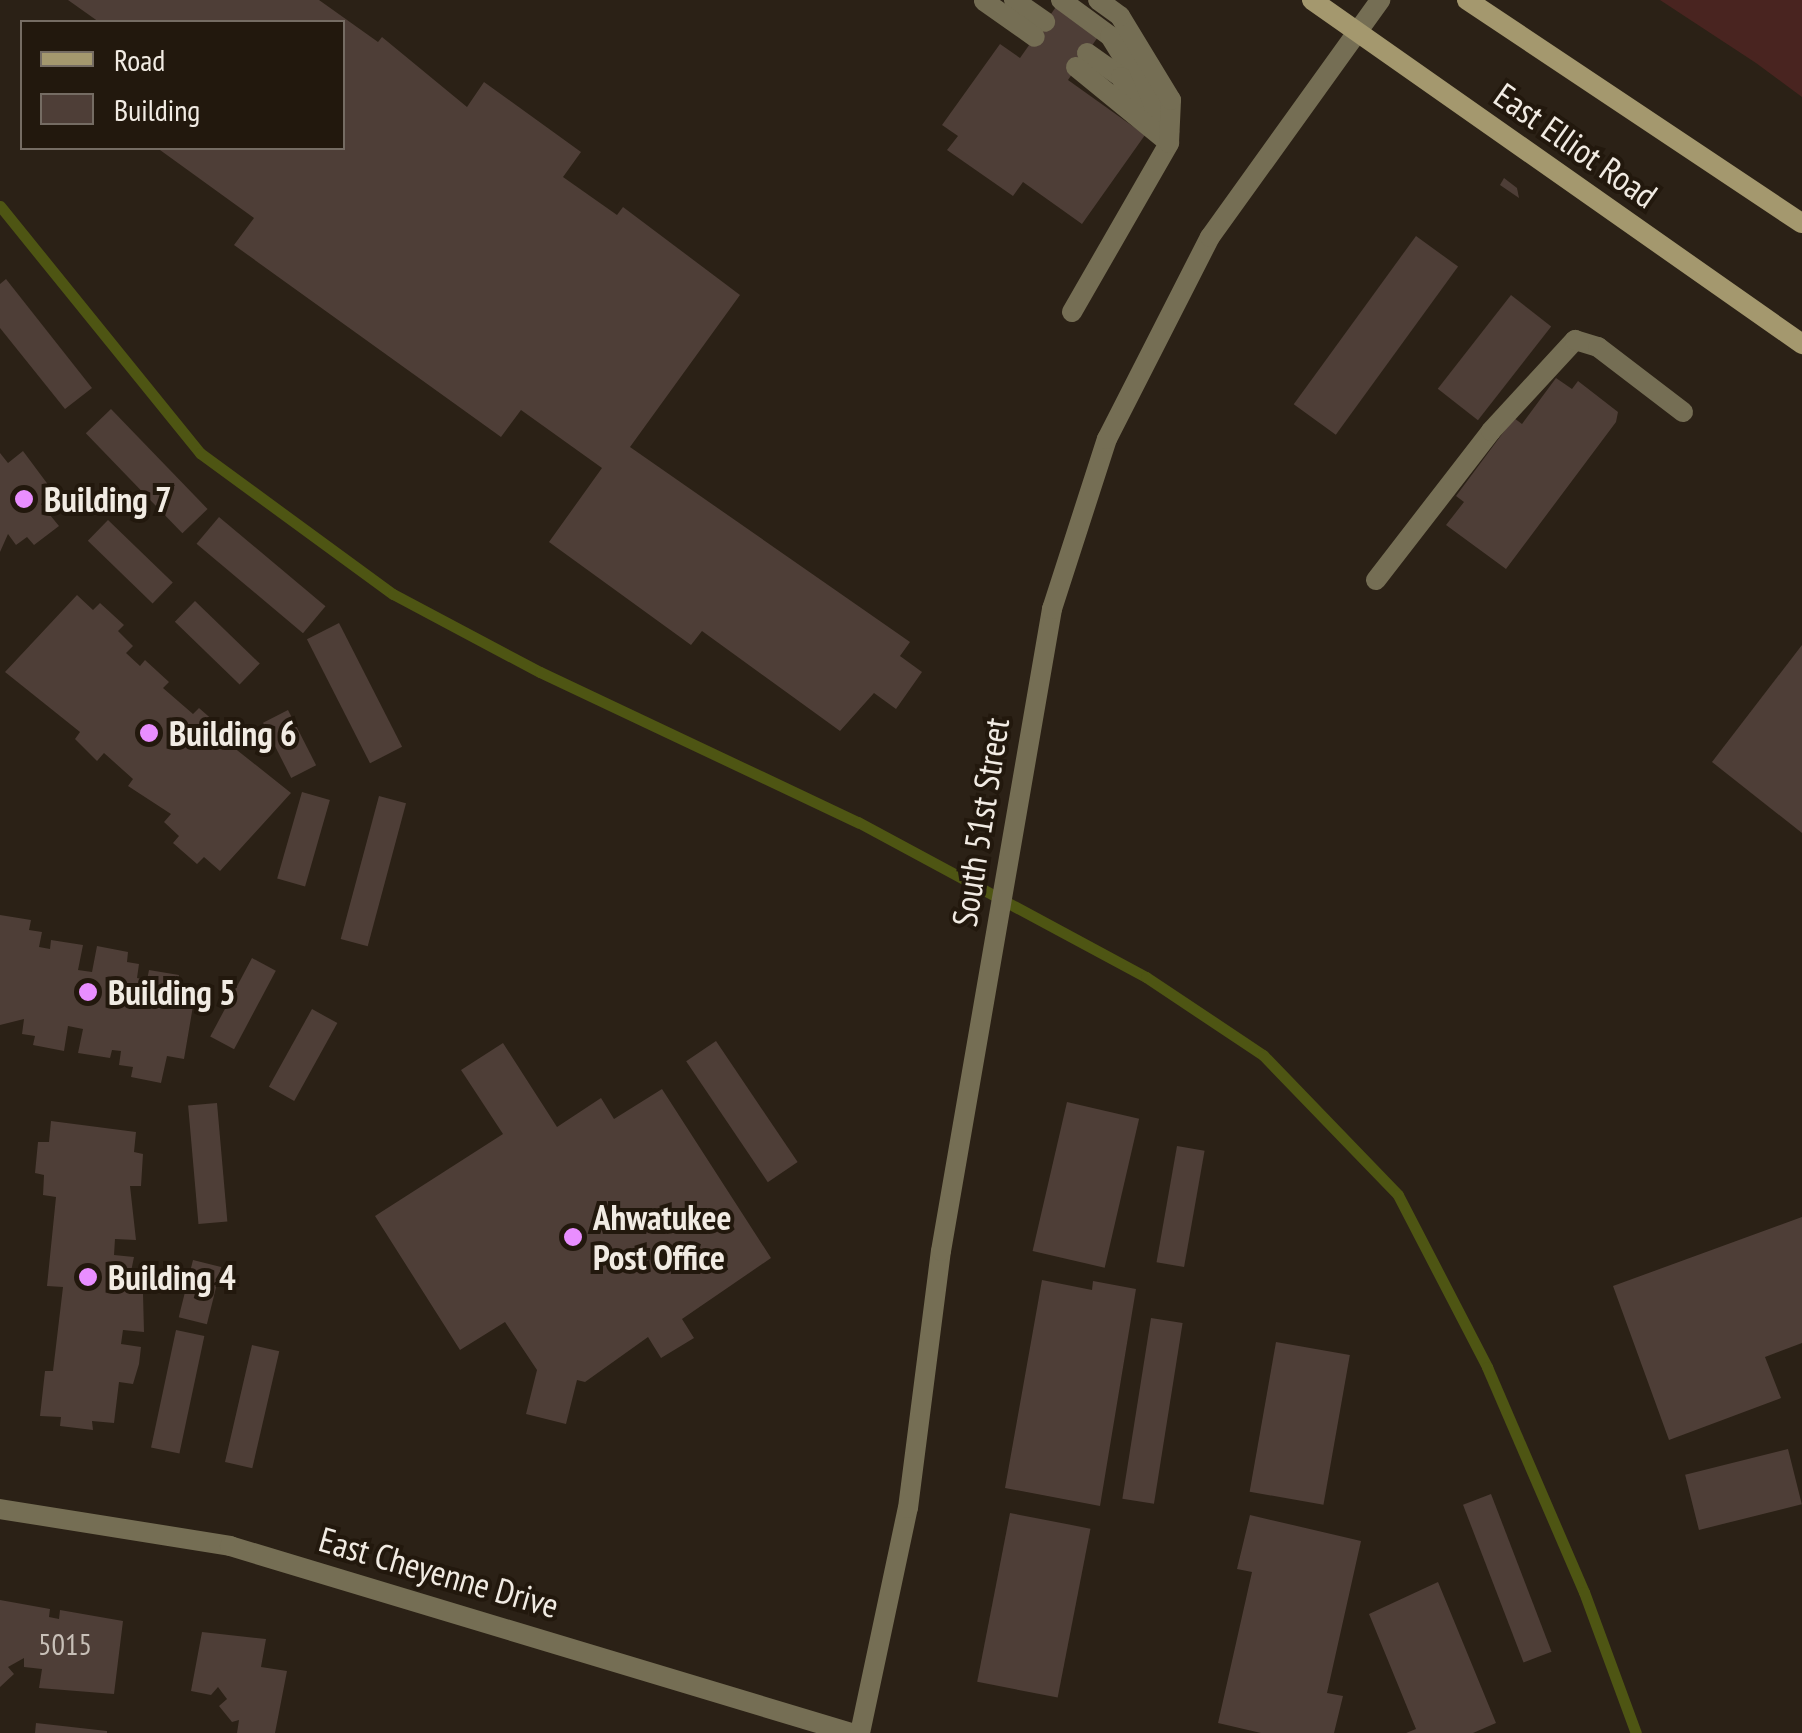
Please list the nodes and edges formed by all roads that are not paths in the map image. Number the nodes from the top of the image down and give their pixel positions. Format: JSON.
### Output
{"nodes":[{"id":1,"x":1014,"y":0,"type":"edge"},
{"id":2,"x":1061,"y":0,"type":"edge"},
{"id":3,"x":1098,"y":0,"type":"edge"},
{"id":4,"x":1312,"y":0,"type":"edge"},
{"id":5,"x":1380,"y":0,"type":"edge"},
{"id":6,"x":1467,"y":0,"type":"edge"},
{"id":7,"x":984,"y":1,"type":"edge"},
{"id":8,"x":1357,"y":32,"type":"junction"},
{"id":9,"x":1082,"y":60,"type":"dead end"},
{"id":10,"x":1169,"y":139,"type":"junction"},
{"id":11,"x":1802,"y":223,"type":"edge"},
{"id":12,"x":1072,"y":312,"type":"dead end"},
{"id":13,"x":1802,"y":344,"type":"edge"},
{"id":14,"x":1683,"y":412,"type":"dead end"},
{"id":15,"x":1376,"y":580,"type":"dead end"},
{"id":16,"x":0,"y":1509,"type":"edge"},
{"id":17,"x":851,"y":1733,"type":"edge"},
{"id":18,"x":860,"y":1733,"type":"edge"}],
"edges":[{"from":1,"to":7,"type":"street"},
{"from":2,"to":10,"type":"street"},
{"from":3,"to":10,"type":"street"},
{"from":4,"to":8,"type":"main road","name":"East Elliot Road"},
{"from":5,"to":8,"type":"street","name":"South 51st Street"},
{"from":6,"to":11,"type":"main road","name":"East Elliot Road"},
{"from":8,"to":13,"type":"main road","name":"East Elliot Road"},
{"from":8,"to":18,"type":"street","name":"South 51st Street"},
{"from":9,"to":10,"type":"street"},
{"from":10,"to":12,"type":"street"},
{"from":14,"to":15,"type":"street"},
{"from":16,"to":17,"type":"street","name":"East Cheyenne Drive"}]}
